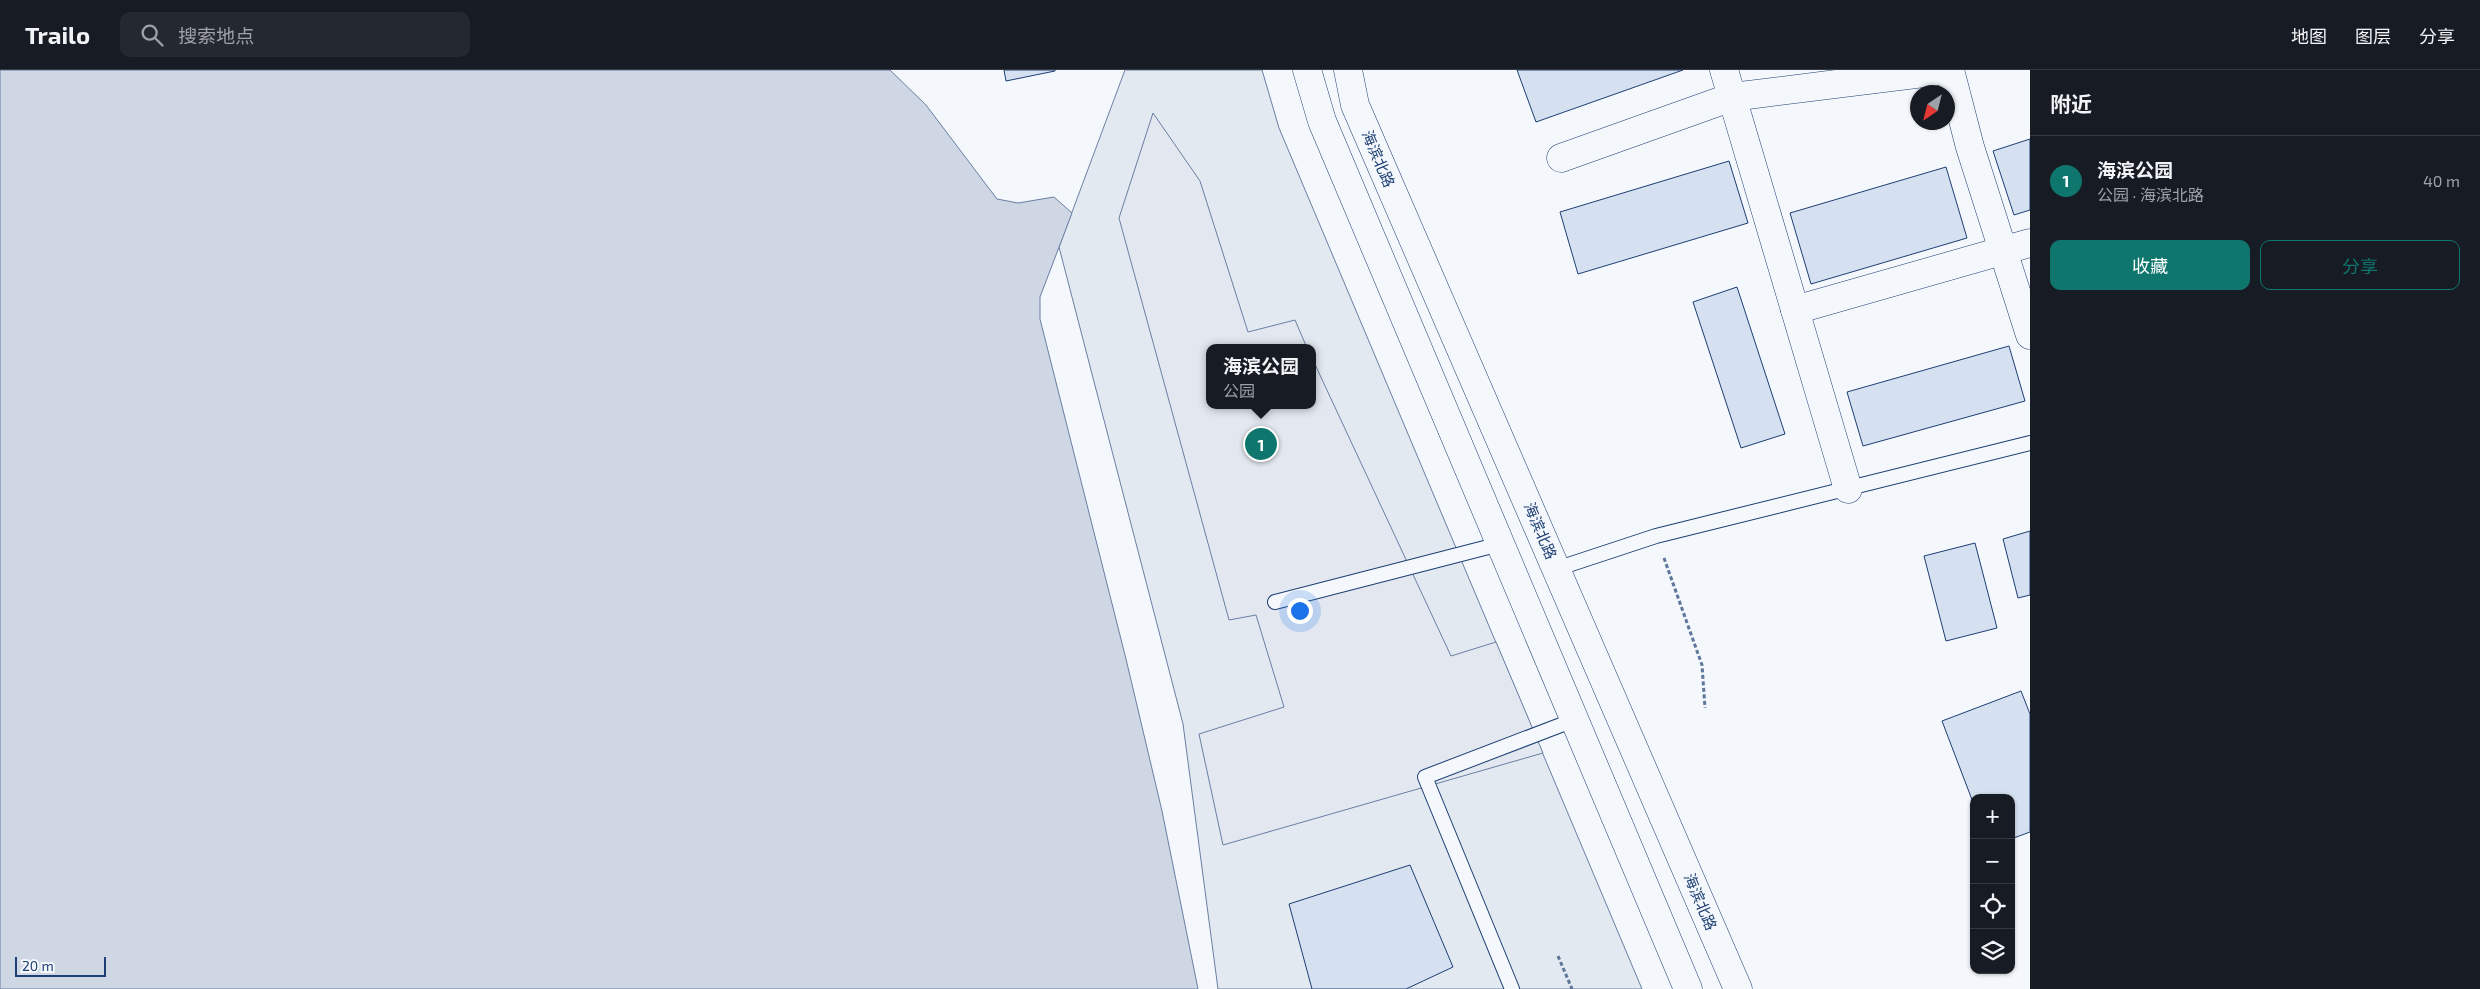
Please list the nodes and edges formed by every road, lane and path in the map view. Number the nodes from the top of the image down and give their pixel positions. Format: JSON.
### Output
{"nodes":[{"id":1,"x":1307,"y":70,"type":"edge"},
{"id":2,"x":1348,"y":70,"type":"edge"},
{"id":3,"x":1724,"y":70,"type":"edge"},
{"id":4,"x":1949,"y":70,"type":"edge"},
{"id":5,"x":1732,"y":97,"type":"junction"},
{"id":6,"x":1561,"y":158,"type":"dead end"},
{"id":7,"x":2030,"y":243,"type":"edge"},
{"id":8,"x":2004,"y":252,"type":"junction"},
{"id":9,"x":1795,"y":310,"type":"junction"},
{"id":10,"x":2030,"y":335,"type":"edge"},
{"id":11,"x":2030,"y":443,"type":"edge"},
{"id":12,"x":1848,"y":489,"type":"junction"},
{"id":13,"x":1656,"y":536,"type":"junction"},
{"id":14,"x":1500,"y":544,"type":"junction"},
{"id":15,"x":1556,"y":569,"type":"junction"},
{"id":16,"x":1275,"y":602,"type":"dead end"},
{"id":17,"x":1705,"y":708,"type":"dead end"},
{"id":18,"x":1574,"y":720,"type":"junction"},
{"id":19,"x":1558,"y":956,"type":"dead end"},
{"id":20,"x":1512,"y":989,"type":"edge"},
{"id":21,"x":1572,"y":989,"type":"edge"},
{"id":22,"x":1688,"y":989,"type":"edge"},
{"id":23,"x":1738,"y":989,"type":"edge"}],
"edges":[{"from":1,"to":14,"type":"main road"},
{"from":2,"to":15,"type":"main road","name":"海滨北路"},
{"from":3,"to":5,"type":"main road"},
{"from":4,"to":5,"type":"main road"},
{"from":4,"to":8,"type":"main road"},
{"from":5,"to":6,"type":"main road"},
{"from":5,"to":9,"type":"main road"},
{"from":7,"to":8,"type":"main road"},
{"from":8,"to":9,"type":"main road"},
{"from":8,"to":10,"type":"main road"},
{"from":9,"to":12,"type":"main road"},
{"from":11,"to":12,"type":"lane"},
{"from":12,"to":13,"type":"lane"},
{"from":13,"to":15,"type":"lane"},
{"from":13,"to":17,"type":"path"},
{"from":14,"to":16,"type":"lane"},
{"from":14,"to":18,"type":"main road"},
{"from":15,"to":23,"type":"main road","name":"海滨北路"},
{"from":18,"to":20,"type":"lane"},
{"from":18,"to":22,"type":"main road"},
{"from":19,"to":21,"type":"path"}]}
